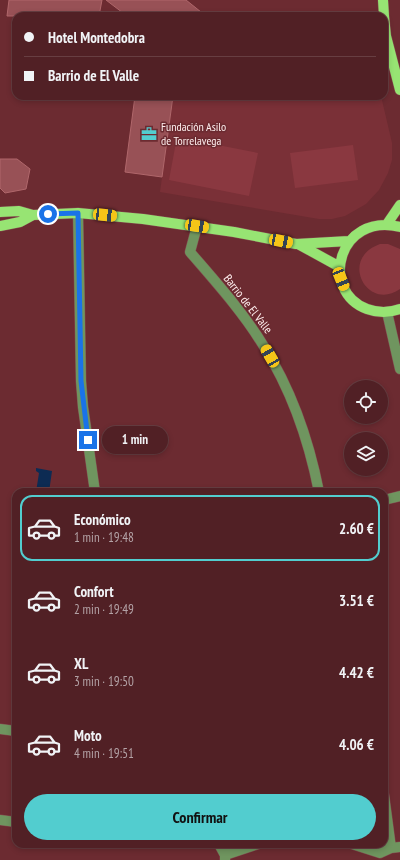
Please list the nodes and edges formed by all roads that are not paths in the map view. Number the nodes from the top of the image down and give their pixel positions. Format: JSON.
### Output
{"nodes":[{"id":1,"x":383,"y":0,"type":"edge"},
{"id":2,"x":384,"y":12,"type":"edge"},
{"id":3,"x":388,"y":44,"type":"edge"},
{"id":4,"x":400,"y":90,"type":"edge"},
{"id":5,"x":400,"y":205,"type":"edge"},
{"id":6,"x":0,"y":212,"type":"edge"},
{"id":7,"x":78,"y":213,"type":"junction"},
{"id":8,"x":33,"y":215,"type":"junction"},
{"id":9,"x":387,"y":224,"type":"junction"},
{"id":10,"x":0,"y":226,"type":"edge"},
{"id":11,"x":197,"y":226,"type":"junction"},
{"id":12,"x":400,"y":227,"type":"edge"},
{"id":13,"x":349,"y":241,"type":"junction"},
{"id":14,"x":296,"y":244,"type":"junction"},
{"id":15,"x":340,"y":267,"type":"junction"},
{"id":16,"x":400,"y":309,"type":"edge"},
{"id":17,"x":386,"y":312,"type":"junction"},
{"id":18,"x":400,"y":369,"type":"edge"},
{"id":19,"x":94,"y":488,"type":"edge"},
{"id":20,"x":318,"y":488,"type":"edge"},
{"id":21,"x":400,"y":496,"type":"edge"},
{"id":22,"x":388,"y":499,"type":"edge"},
{"id":23,"x":0,"y":729,"type":"edge"},
{"id":24,"x":12,"y":731,"type":"edge"},
{"id":25,"x":388,"y":814,"type":"edge"},
{"id":26,"x":0,"y":820,"type":"edge"},
{"id":27,"x":12,"y":822,"type":"edge"},
{"id":28,"x":395,"y":847,"type":"edge"},
{"id":29,"x":221,"y":848,"type":"edge"},
{"id":30,"x":249,"y":848,"type":"edge"},
{"id":31,"x":364,"y":848,"type":"edge"},
{"id":32,"x":225,"y":858,"type":"edge"}],
"edges":[{"from":1,"to":2,"type":"main road"},
{"from":3,"to":4,"type":"main road"},
{"from":5,"to":9,"type":"main road"},
{"from":6,"to":8,"type":"main road"},
{"from":7,"to":8,"type":"main road"},
{"from":7,"to":11,"type":"main road"},
{"from":7,"to":19,"type":"street"},
{"from":8,"to":10,"type":"main road"},
{"from":9,"to":12,"type":"main road"},
{"from":9,"to":13,"type":"main road"},
{"from":11,"to":14,"type":"main road"},
{"from":11,"to":20,"type":"street","name":"Barrio de El Valle"},
{"from":13,"to":14,"type":"main road"},
{"from":13,"to":15,"type":"main road"},
{"from":14,"to":15,"type":"main road"},
{"from":15,"to":17,"type":"main road"},
{"from":16,"to":17,"type":"main road"},
{"from":17,"to":18,"type":"street"},
{"from":21,"to":22,"type":"street"},
{"from":23,"to":24,"type":"street"},
{"from":25,"to":28,"type":"street"},
{"from":26,"to":27,"type":"street"},
{"from":28,"to":31,"type":"street"},
{"from":29,"to":32,"type":"street"},
{"from":30,"to":32,"type":"street"}]}
